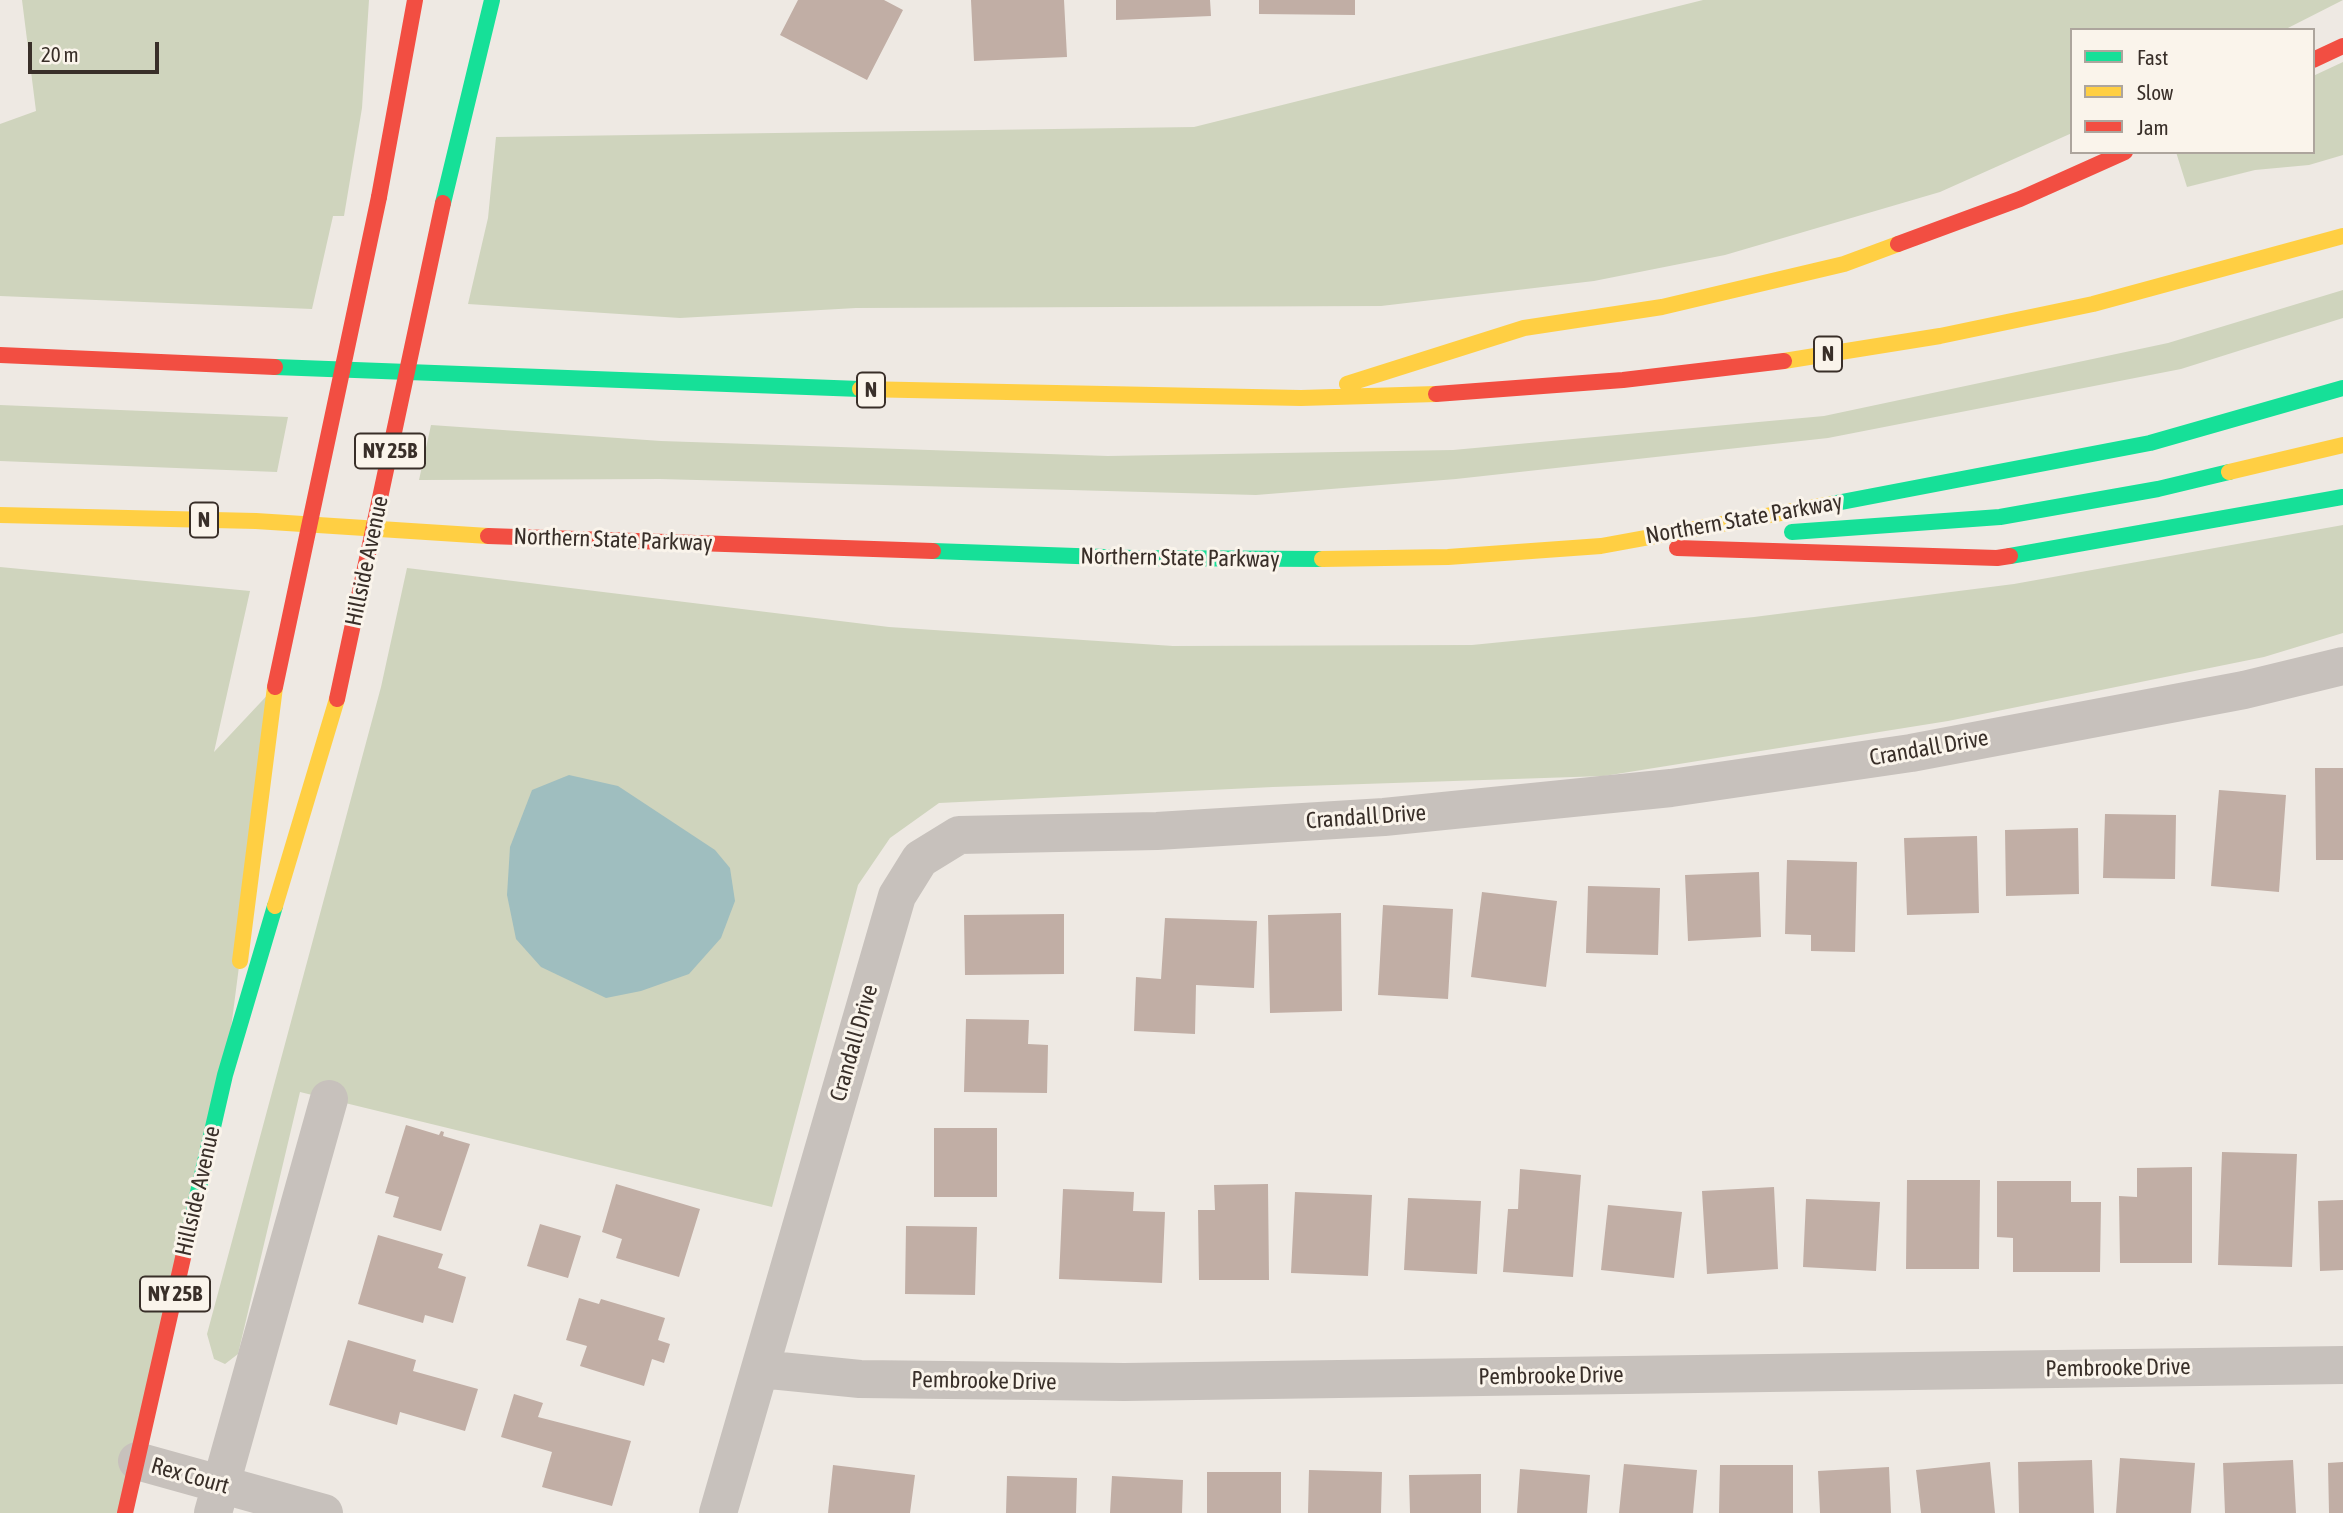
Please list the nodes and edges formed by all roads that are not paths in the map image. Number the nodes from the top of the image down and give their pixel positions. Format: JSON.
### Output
{"nodes":[{"id":1,"x":415,"y":0,"type":"edge"},
{"id":2,"x":492,"y":0,"type":"edge"},
{"id":3,"x":2343,"y":46,"type":"edge"},
{"id":4,"x":2315,"y":59,"type":"edge"},
{"id":5,"x":2121,"y":154,"type":"edge"},
{"id":6,"x":2343,"y":236,"type":"edge"},
{"id":7,"x":0,"y":355,"type":"edge"},
{"id":8,"x":2343,"y":388,"type":"edge"},
{"id":9,"x":1301,"y":398,"type":"junction"},
{"id":10,"x":2343,"y":445,"type":"edge"},
{"id":11,"x":2343,"y":497,"type":"edge"},
{"id":12,"x":0,"y":515,"type":"edge"},
{"id":13,"x":1601,"y":546,"type":"junction"},
{"id":14,"x":2343,"y":666,"type":"edge"},
{"id":15,"x":225,"y":1075,"type":"junction"},
{"id":16,"x":329,"y":1099,"type":"dead end"},
{"id":17,"x":2343,"y":1365,"type":"edge"},
{"id":18,"x":760,"y":1368,"type":"junction"},
{"id":19,"x":137,"y":1461,"type":"junction"},
{"id":20,"x":217,"y":1499,"type":"edge"},
{"id":21,"x":125,"y":1513,"type":"edge"},
{"id":22,"x":324,"y":1513,"type":"edge"},
{"id":23,"x":718,"y":1513,"type":"edge"}],
"edges":[{"from":1,"to":15,"type":"main road","name":"Hillside Avenue","number":"NY 25B","bridge":true},
{"from":2,"to":15,"type":"main road","name":"Hillside Avenue","number":"NY 25B","bridge":true},
{"from":3,"to":4,"type":"main road"},
{"from":5,"to":9,"type":"main road"},
{"from":6,"to":9,"type":"main road","number":"N"},
{"from":7,"to":9,"type":"main road","number":"N"},
{"from":8,"to":13,"type":"main road","name":"Northern State Parkway","number":"N"},
{"from":10,"to":13,"type":"main road"},
{"from":11,"to":13,"type":"main road"},
{"from":12,"to":13,"type":"main road","name":"Northern State Parkway","number":"N"},
{"from":14,"to":18,"type":"street","name":"Crandall Drive"},
{"from":15,"to":19,"type":"main road","name":"Hillside Avenue","number":"NY 25B"},
{"from":16,"to":20,"type":"street"},
{"from":17,"to":18,"type":"street","name":"Pembrooke Drive"},
{"from":18,"to":23,"type":"street","name":"Crandall Drive"},
{"from":19,"to":20,"type":"street","name":"Rex Court"},
{"from":19,"to":21,"type":"main road","name":"Hillside Avenue","number":"NY 25B"},
{"from":20,"to":22,"type":"street","name":"Rex Court"}]}
